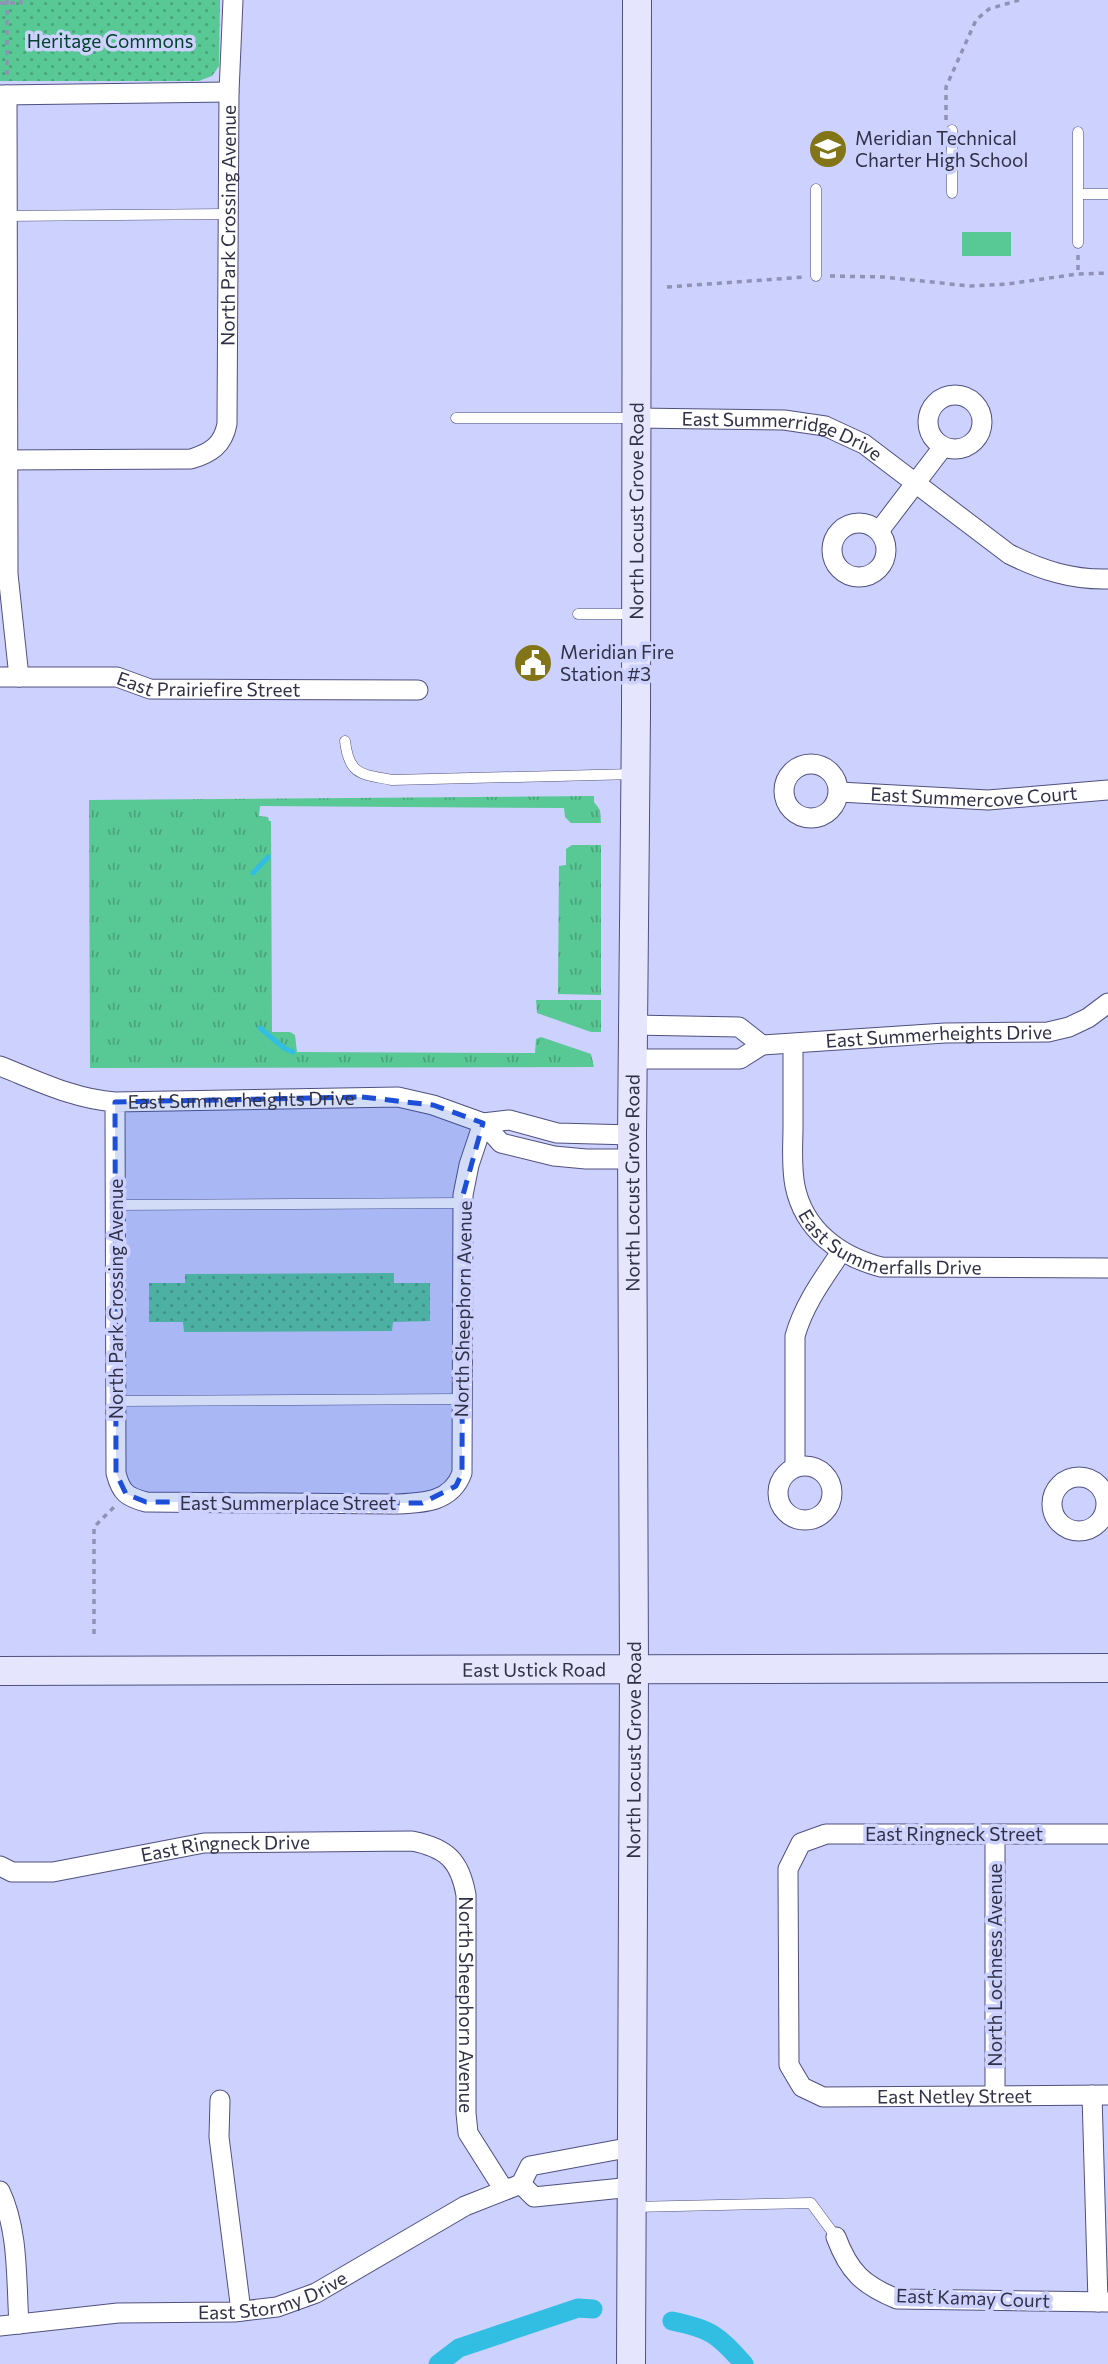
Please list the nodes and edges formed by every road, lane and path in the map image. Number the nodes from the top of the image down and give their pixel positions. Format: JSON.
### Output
{"nodes":[{"id":1,"x":20,"y":0,"type":"edge"},
{"id":2,"x":233,"y":0,"type":"edge"},
{"id":3,"x":637,"y":0,"type":"edge"},
{"id":4,"x":1019,"y":0,"type":"edge"},
{"id":5,"x":7,"y":2,"type":"edge"},
{"id":6,"x":0,"y":3,"type":"edge"},
{"id":7,"x":229,"y":92,"type":"junction"},
{"id":8,"x":3,"y":95,"type":"edge"},
{"id":9,"x":952,"y":130,"type":"joint"},
{"id":10,"x":1078,"y":132,"type":"dead end"},
{"id":11,"x":816,"y":190,"type":"dead end"},
{"id":12,"x":952,"y":193,"type":"dead end"},
{"id":13,"x":1078,"y":194,"type":"junction"},
{"id":14,"x":1108,"y":194,"type":"edge"},
{"id":15,"x":229,"y":214,"type":"junction"},
{"id":16,"x":4,"y":216,"type":"edge"},
{"id":17,"x":1078,"y":243,"type":"joint"},
{"id":18,"x":1108,"y":273,"type":"edge"},
{"id":19,"x":1078,"y":274,"type":"junction"},
{"id":20,"x":816,"y":276,"type":"junction"},
{"id":21,"x":667,"y":287,"type":"dead end"},
{"id":22,"x":456,"y":418,"type":"dead end"},
{"id":23,"x":636,"y":418,"type":"junction"},
{"id":24,"x":943,"y":447,"type":"dead end"},
{"id":25,"x":4,"y":460,"type":"edge"},
{"id":26,"x":915,"y":482,"type":"junction"},
{"id":27,"x":879,"y":531,"type":"dead end"},
{"id":28,"x":1108,"y":579,"type":"edge"},
{"id":29,"x":579,"y":614,"type":"dead end"},
{"id":30,"x":636,"y":614,"type":"junction"},
{"id":31,"x":10,"y":677,"type":"edge"},
{"id":32,"x":418,"y":690,"type":"dead end"},
{"id":33,"x":345,"y":741,"type":"dead end"},
{"id":34,"x":635,"y":774,"type":"junction"},
{"id":35,"x":1108,"y":790,"type":"edge"},
{"id":36,"x":839,"y":792,"type":"dead end"},
{"id":37,"x":1108,"y":1003,"type":"edge"},
{"id":38,"x":633,"y":1025,"type":"junction"},
{"id":39,"x":793,"y":1044,"type":"junction"},
{"id":40,"x":762,"y":1045,"type":"junction"},
{"id":41,"x":632,"y":1059,"type":"junction"},
{"id":42,"x":0,"y":1066,"type":"edge"},
{"id":43,"x":114,"y":1101,"type":"junction"},
{"id":44,"x":483,"y":1123,"type":"junction"},
{"id":45,"x":632,"y":1147,"type":"junction"},
{"id":46,"x":463,"y":1203,"type":"junction"},
{"id":47,"x":115,"y":1205,"type":"junction"},
{"id":48,"x":841,"y":1252,"type":"junction"},
{"id":49,"x":1108,"y":1268,"type":"edge"},
{"id":50,"x":462,"y":1399,"type":"junction"},
{"id":51,"x":116,"y":1401,"type":"junction"},
{"id":52,"x":795,"y":1467,"type":"dead end"},
{"id":53,"x":449,"y":1493,"type":"joint"},
{"id":54,"x":126,"y":1494,"type":"junction"},
{"id":55,"x":94,"y":1634,"type":"dead end"},
{"id":56,"x":1108,"y":1668,"type":"edge"},
{"id":57,"x":634,"y":1669,"type":"junction"},
{"id":58,"x":0,"y":1671,"type":"edge"},
{"id":59,"x":995,"y":1834,"type":"junction"},
{"id":60,"x":1108,"y":1834,"type":"edge"},
{"id":61,"x":450,"y":1857,"type":"joint"},
{"id":62,"x":0,"y":1866,"type":"edge"},
{"id":63,"x":802,"y":2087,"type":"joint"},
{"id":64,"x":995,"y":2095,"type":"junction"},
{"id":65,"x":1100,"y":2095,"type":"edge"},
{"id":66,"x":220,"y":2100,"type":"dead end"},
{"id":67,"x":632,"y":2147,"type":"junction"},
{"id":68,"x":512,"y":2187,"type":"junction"},
{"id":69,"x":0,"y":2190,"type":"edge"},
{"id":70,"x":632,"y":2197,"type":"junction"},
{"id":71,"x":836,"y":2237,"type":"joint"},
{"id":72,"x":1103,"y":2302,"type":"edge"},
{"id":73,"x":241,"y":2311,"type":"junction"},
{"id":74,"x":10,"y":2325,"type":"edge"},
{"id":75,"x":631,"y":2364,"type":"edge"}],
"edges":[{"from":1,"to":5,"type":"path"},
{"from":2,"to":7,"type":"street","name":"North Park Crossing Avenue"},
{"from":3,"to":23,"type":"main road","name":"North Locust Grove Road"},
{"from":4,"to":9,"type":"path"},
{"from":5,"to":6,"type":"path"},
{"from":5,"to":8,"type":"path"},
{"from":7,"to":8,"type":"street"},
{"from":7,"to":15,"type":"street","name":"North Park Crossing Avenue"},
{"from":8,"to":16,"type":"street"},
{"from":9,"to":12,"type":"lane"},
{"from":10,"to":13,"type":"lane"},
{"from":11,"to":20,"type":"lane"},
{"from":13,"to":14,"type":"lane"},
{"from":13,"to":17,"type":"lane"},
{"from":15,"to":16,"type":"lane"},
{"from":15,"to":25,"type":"street","name":"North Park Crossing Avenue"},
{"from":16,"to":25,"type":"street"},
{"from":17,"to":19,"type":"path"},
{"from":18,"to":19,"type":"path"},
{"from":19,"to":20,"type":"path"},
{"from":20,"to":21,"type":"path"},
{"from":22,"to":23,"type":"lane"},
{"from":23,"to":26,"type":"street","name":"East Summerridge Drive"},
{"from":23,"to":30,"type":"main road","name":"North Locust Grove Road"},
{"from":24,"to":26,"type":"street"},
{"from":25,"to":31,"type":"street"},
{"from":26,"to":27,"type":"street"},
{"from":26,"to":28,"type":"street","name":"East Summerridge Drive"},
{"from":29,"to":30,"type":"lane"},
{"from":30,"to":34,"type":"main road","name":"North Locust Grove Road"},
{"from":31,"to":32,"type":"street","name":"East Prairiefire Street"},
{"from":33,"to":34,"type":"lane"},
{"from":34,"to":38,"type":"main road","name":"North Locust Grove Road"},
{"from":35,"to":36,"type":"street","name":"East Summercove Court"},
{"from":37,"to":39,"type":"street","name":"East Summerheights Drive"},
{"from":38,"to":40,"type":"street"},
{"from":38,"to":41,"type":"main road","name":"North Locust Grove Road"},
{"from":39,"to":40,"type":"street","name":"East Summerheights Drive"},
{"from":39,"to":48,"type":"street","name":"East Summerfalls Drive"},
{"from":40,"to":41,"type":"street","name":"East Summerheights Drive"},
{"from":41,"to":45,"type":"main road","name":"North Locust Grove Road"},
{"from":42,"to":43,"type":"street","name":"East Summerheights Drive"},
{"from":43,"to":44,"type":"street","name":"East Summerheights Drive"},
{"from":43,"to":47,"type":"street","name":"North Park Crossing Avenue"},
{"from":44,"to":45,"type":"street","name":"East Summerheights Drive"},
{"from":44,"to":46,"type":"street","name":"North Sheephorn Avenue"},
{"from":45,"to":57,"type":"main road","name":"North Locust Grove Road"},
{"from":46,"to":47,"type":"lane"},
{"from":46,"to":50,"type":"street","name":"North Sheephorn Avenue"},
{"from":47,"to":51,"type":"street","name":"North Park Crossing Avenue"},
{"from":48,"to":49,"type":"street","name":"East Summerfalls Drive"},
{"from":48,"to":52,"type":"street"},
{"from":50,"to":51,"type":"lane"},
{"from":50,"to":53,"type":"street","name":"North Sheephorn Avenue"},
{"from":51,"to":54,"type":"street","name":"North Park Crossing Avenue"},
{"from":53,"to":54,"type":"street","name":"East Summerplace Street"},
{"from":54,"to":55,"type":"path"},
{"from":56,"to":57,"type":"main road","name":"East Ustick Road"},
{"from":57,"to":58,"type":"main road","name":"East Ustick Road"},
{"from":57,"to":67,"type":"main road","name":"North Locust Grove Road"},
{"from":59,"to":60,"type":"street","name":"East Ringneck Street"},
{"from":59,"to":63,"type":"street","name":"East Ringneck Street"},
{"from":59,"to":64,"type":"street","name":"North Lochness Avenue"},
{"from":61,"to":62,"type":"street","name":"East Ringneck Drive"},
{"from":61,"to":68,"type":"street","name":"North Sheephorn Avenue"},
{"from":63,"to":64,"type":"street","name":"East Netley Street"},
{"from":64,"to":65,"type":"street","name":"East Netley Street"},
{"from":65,"to":72,"type":"street"},
{"from":66,"to":73,"type":"street"},
{"from":67,"to":68,"type":"street","name":"East Stormy Drive"},
{"from":67,"to":70,"type":"main road","name":"North Locust Grove Road"},
{"from":68,"to":70,"type":"street"},
{"from":68,"to":73,"type":"street","name":"East Stormy Drive"},
{"from":69,"to":74,"type":"street"},
{"from":70,"to":71,"type":"lane"},
{"from":70,"to":75,"type":"main road","name":"North Locust Grove Road"},
{"from":71,"to":72,"type":"street","name":"East Kamay Court"},
{"from":73,"to":74,"type":"street","name":"East Stormy Drive"}]}
